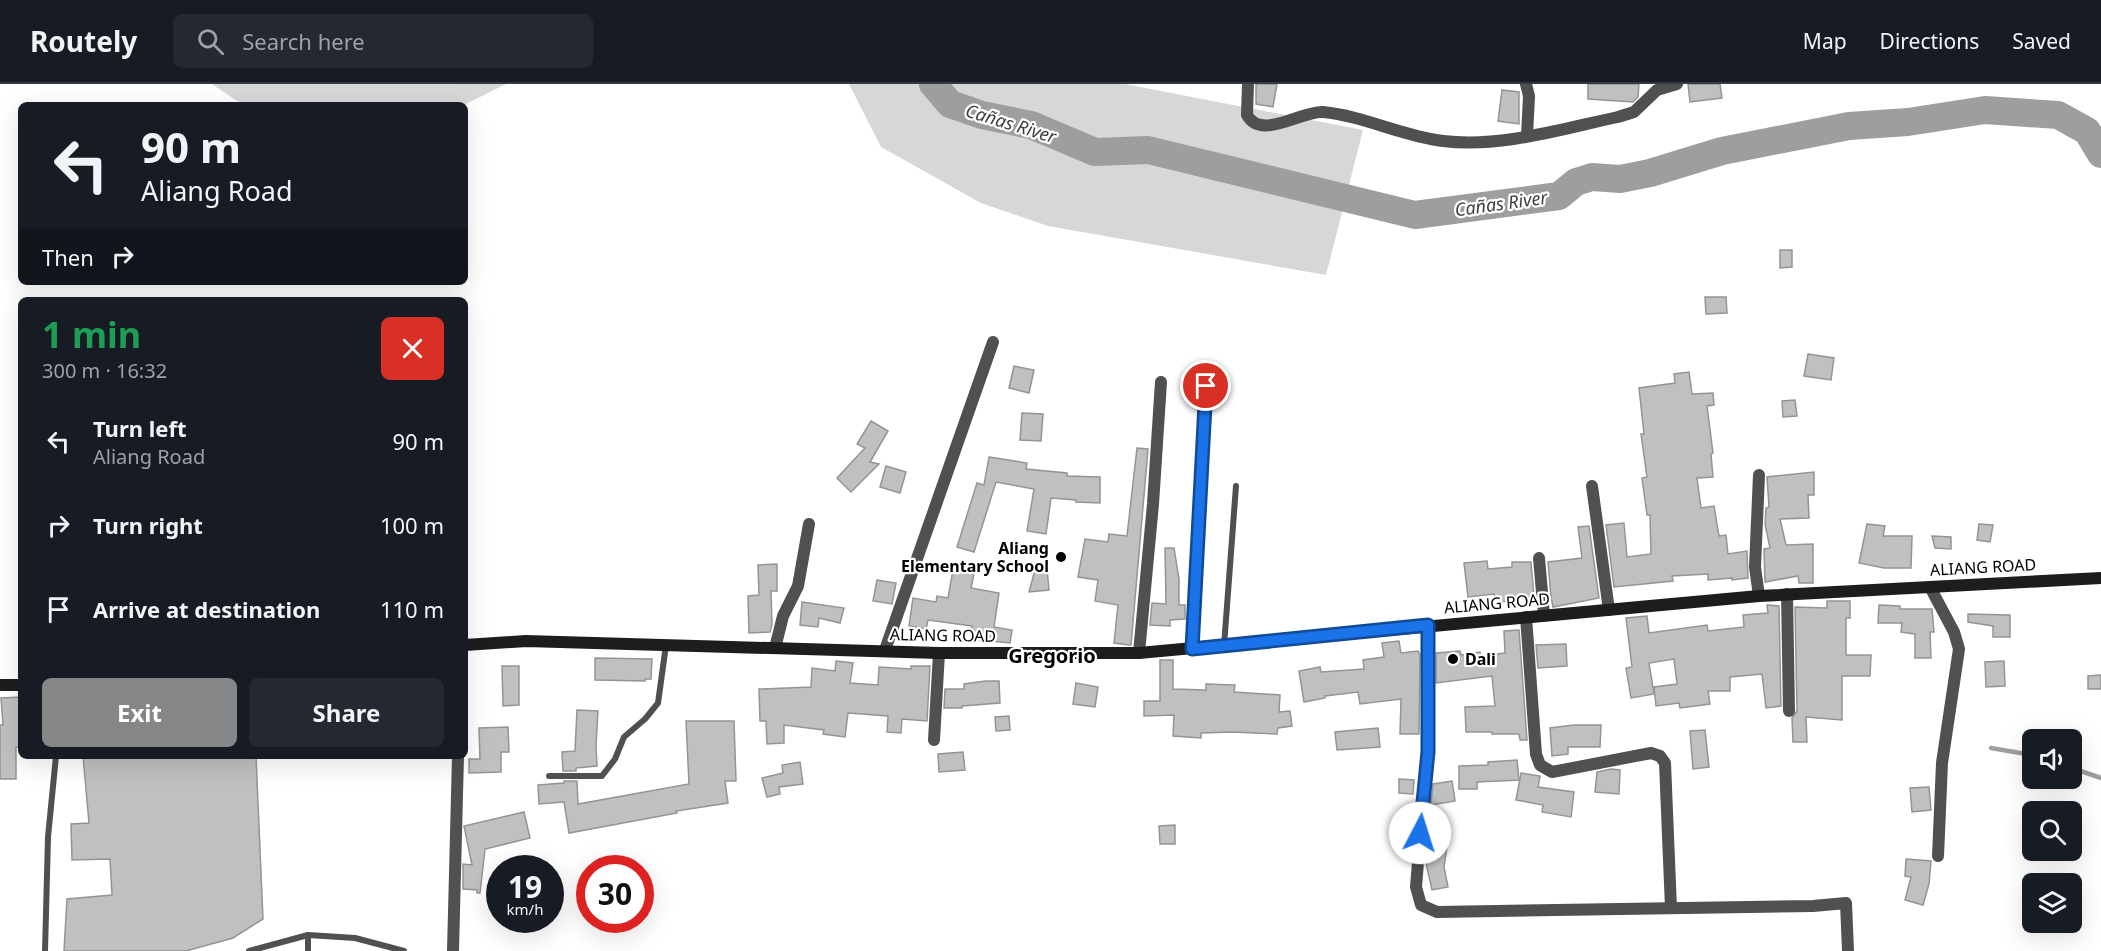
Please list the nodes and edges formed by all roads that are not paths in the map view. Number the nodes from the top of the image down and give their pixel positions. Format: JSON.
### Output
{"nodes":[{"id":1,"x":1248,"y":84,"type":"edge"},
{"id":2,"x":1526,"y":84,"type":"edge"},
{"id":3,"x":1677,"y":84,"type":"edge"},
{"id":4,"x":1527,"y":135,"type":"junction"},
{"id":5,"x":993,"y":342,"type":"dead end"},
{"id":6,"x":1161,"y":382,"type":"dead end"},
{"id":7,"x":1206,"y":386,"type":"dead end"},
{"id":8,"x":1759,"y":475,"type":"dead end"},
{"id":9,"x":1236,"y":486,"type":"dead end"},
{"id":10,"x":1592,"y":486,"type":"dead end"},
{"id":11,"x":809,"y":524,"type":"dead end"},
{"id":12,"x":1539,"y":558,"type":"dead end"},
{"id":13,"x":2101,"y":578,"type":"edge"},
{"id":14,"x":1930,"y":587,"type":"junction"},
{"id":15,"x":1787,"y":594,"type":"junction"},
{"id":16,"x":1759,"y":596,"type":"junction"},
{"id":17,"x":1609,"y":610,"type":"junction"},
{"id":18,"x":1544,"y":615,"type":"junction"},
{"id":19,"x":1526,"y":617,"type":"junction"},
{"id":20,"x":1428,"y":625,"type":"junction"},
{"id":21,"x":468,"y":645,"type":"edge"},
{"id":22,"x":666,"y":645,"type":"junction"},
{"id":23,"x":1224,"y":646,"type":"junction"},
{"id":24,"x":775,"y":648,"type":"junction"},
{"id":25,"x":1192,"y":649,"type":"junction"},
{"id":26,"x":885,"y":650,"type":"junction"},
{"id":27,"x":939,"y":653,"type":"junction"},
{"id":28,"x":1138,"y":653,"type":"junction"},
{"id":29,"x":18,"y":685,"type":"edge"},
{"id":30,"x":0,"y":686,"type":"edge"},
{"id":31,"x":1789,"y":711,"type":"dead end"},
{"id":32,"x":934,"y":740,"type":"dead end"},
{"id":33,"x":56,"y":759,"type":"edge"},
{"id":34,"x":458,"y":759,"type":"edge"},
{"id":35,"x":549,"y":776,"type":"dead end"},
{"id":36,"x":1938,"y":856,"type":"dead end"},
{"id":37,"x":1671,"y":908,"type":"junction"},
{"id":38,"x":308,"y":935,"type":"junction"},
{"id":39,"x":45,"y":951,"type":"edge"},
{"id":40,"x":249,"y":951,"type":"edge"},
{"id":41,"x":308,"y":951,"type":"edge"},
{"id":42,"x":404,"y":951,"type":"edge"},
{"id":43,"x":453,"y":951,"type":"edge"},
{"id":44,"x":1848,"y":951,"type":"edge"}],
"edges":[{"from":1,"to":4,"type":"street"},
{"from":2,"to":4,"type":"street"},
{"from":3,"to":4,"type":"street"},
{"from":5,"to":26,"type":"street"},
{"from":6,"to":28,"type":"street"},
{"from":7,"to":25,"type":"street"},
{"from":8,"to":16,"type":"street"},
{"from":9,"to":23,"type":"lane"},
{"from":10,"to":17,"type":"street"},
{"from":11,"to":24,"type":"street"},
{"from":12,"to":18,"type":"street"},
{"from":13,"to":14,"type":"street","name":"ALIANG ROAD"},
{"from":14,"to":15,"type":"street","name":"ALIANG ROAD"},
{"from":14,"to":36,"type":"street"},
{"from":15,"to":16,"type":"street","name":"ALIANG ROAD"},
{"from":15,"to":31,"type":"street"},
{"from":16,"to":17,"type":"street","name":"ALIANG ROAD"},
{"from":17,"to":18,"type":"street","name":"ALIANG ROAD"},
{"from":18,"to":19,"type":"street","name":"ALIANG ROAD"},
{"from":19,"to":20,"type":"street","name":"ALIANG ROAD"},
{"from":19,"to":37,"type":"street"},
{"from":20,"to":23,"type":"street","name":"ALIANG ROAD"},
{"from":20,"to":37,"type":"street"},
{"from":21,"to":22,"type":"street","name":"ALIANG ROAD"},
{"from":22,"to":24,"type":"street","name":"ALIANG ROAD"},
{"from":22,"to":35,"type":"lane"},
{"from":23,"to":25,"type":"street","name":"ALIANG ROAD"},
{"from":24,"to":26,"type":"street","name":"ALIANG ROAD"},
{"from":25,"to":28,"type":"street","name":"ALIANG ROAD"},
{"from":26,"to":27,"type":"street","name":"ALIANG ROAD"},
{"from":27,"to":28,"type":"street","name":"ALIANG ROAD"},
{"from":27,"to":32,"type":"street"},
{"from":29,"to":30,"type":"street"},
{"from":33,"to":39,"type":"lane"},
{"from":34,"to":43,"type":"street"},
{"from":37,"to":44,"type":"street"},
{"from":38,"to":40,"type":"lane"},
{"from":38,"to":41,"type":"lane"},
{"from":38,"to":42,"type":"lane"}]}
